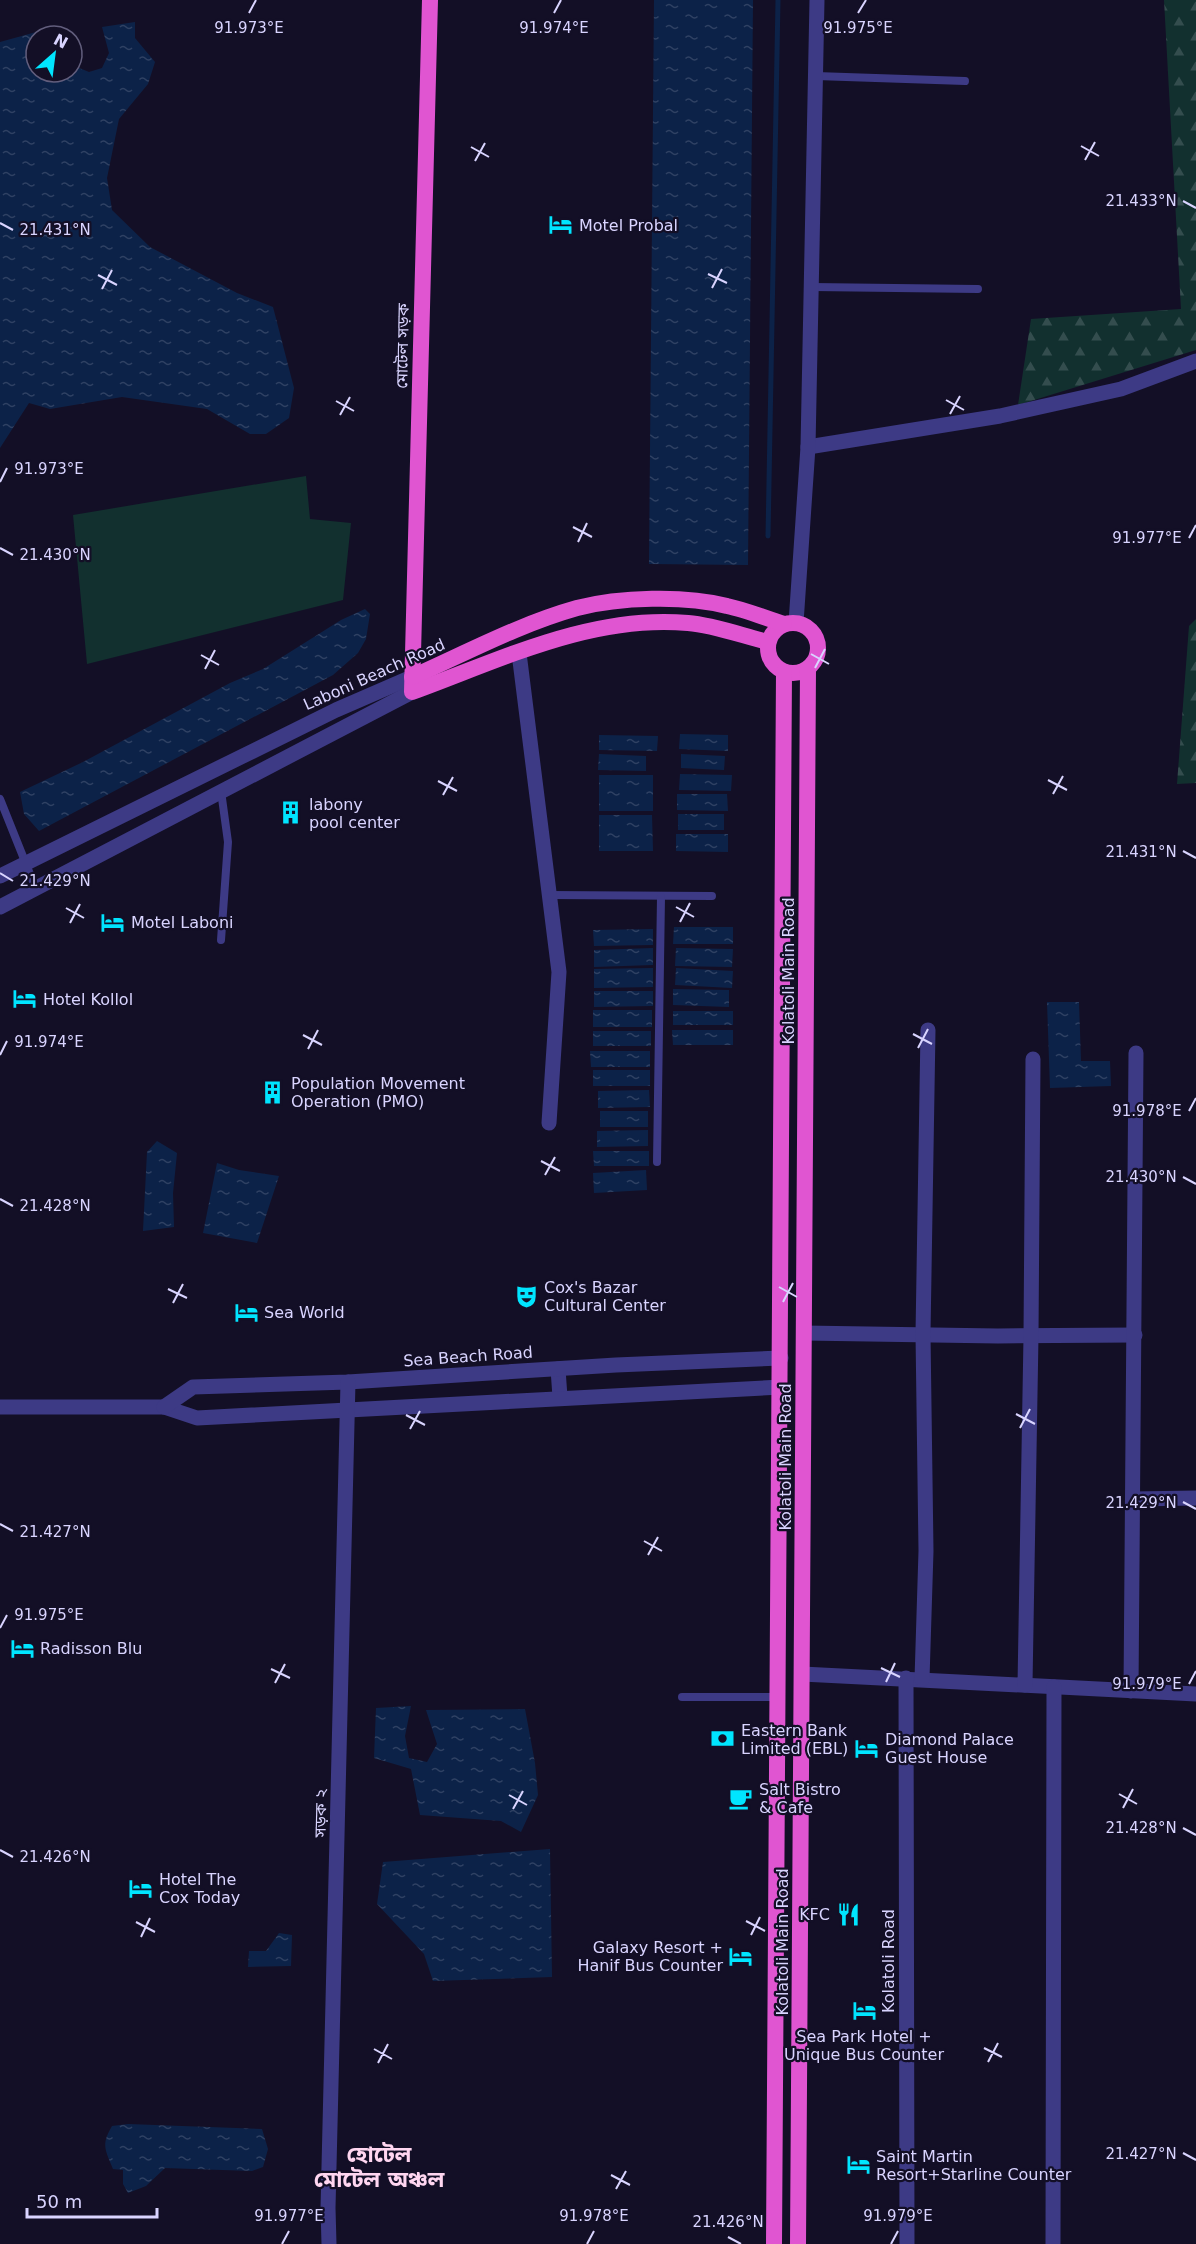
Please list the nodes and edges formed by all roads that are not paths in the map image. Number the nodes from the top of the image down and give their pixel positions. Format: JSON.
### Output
{"nodes":[{"id":1,"x":430,"y":0,"type":"edge"},
{"id":2,"x":817,"y":0,"type":"edge"},
{"id":3,"x":816,"y":76,"type":"junction"},
{"id":4,"x":965,"y":81,"type":"dead end"},
{"id":5,"x":812,"y":287,"type":"junction"},
{"id":6,"x":978,"y":289,"type":"dead end"},
{"id":7,"x":1196,"y":361,"type":"edge"},
{"id":8,"x":808,"y":447,"type":"junction"},
{"id":9,"x":790,"y":624,"type":"junction"},
{"id":10,"x":768,"y":642,"type":"junction"},
{"id":11,"x":519,"y":653,"type":"junction"},
{"id":12,"x":808,"y":669,"type":"junction"},
{"id":13,"x":784,"y":672,"type":"junction"},
{"id":14,"x":412,"y":685,"type":"junction"},
{"id":15,"x":220,"y":791,"type":"junction"},
{"id":16,"x":0,"y":799,"type":"edge"},
{"id":17,"x":27,"y":863,"type":"junction"},
{"id":18,"x":0,"y":876,"type":"edge"},
{"id":19,"x":36,"y":889,"type":"junction"},
{"id":20,"x":549,"y":895,"type":"junction"},
{"id":21,"x":712,"y":896,"type":"dead end"},
{"id":22,"x":661,"y":897,"type":"junction"},
{"id":23,"x":0,"y":907,"type":"edge"},
{"id":24,"x":783,"y":921,"type":"junction"},
{"id":25,"x":806,"y":921,"type":"junction"},
{"id":26,"x":221,"y":940,"type":"dead end"},
{"id":27,"x":928,"y":1030,"type":"dead end"},
{"id":28,"x":1136,"y":1053,"type":"dead end"},
{"id":29,"x":1033,"y":1059,"type":"dead end"},
{"id":30,"x":549,"y":1123,"type":"dead end"},
{"id":31,"x":657,"y":1162,"type":"dead end"},
{"id":32,"x":804,"y":1333,"type":"junction"},
{"id":33,"x":923,"y":1334,"type":"junction"},
{"id":34,"x":1135,"y":1335,"type":"junction"},
{"id":35,"x":1031,"y":1336,"type":"junction"},
{"id":36,"x":781,"y":1358,"type":"junction"},
{"id":37,"x":558,"y":1369,"type":"junction"},
{"id":38,"x":348,"y":1382,"type":"junction"},
{"id":39,"x":781,"y":1387,"type":"junction"},
{"id":40,"x":560,"y":1398,"type":"junction"},
{"id":41,"x":0,"y":1407,"type":"edge"},
{"id":42,"x":164,"y":1407,"type":"junction"},
{"id":43,"x":348,"y":1411,"type":"junction"},
{"id":44,"x":1196,"y":1498,"type":"edge"},
{"id":45,"x":1133,"y":1499,"type":"junction"},
{"id":46,"x":802,"y":1674,"type":"junction"},
{"id":47,"x":906,"y":1678,"type":"junction"},
{"id":48,"x":922,"y":1679,"type":"junction"},
{"id":49,"x":1025,"y":1685,"type":"junction"},
{"id":50,"x":1054,"y":1687,"type":"junction"},
{"id":51,"x":1131,"y":1691,"type":"junction"},
{"id":52,"x":1196,"y":1694,"type":"edge"},
{"id":53,"x":682,"y":1697,"type":"dead end"},
{"id":54,"x":777,"y":1697,"type":"junction"},
{"id":55,"x":329,"y":2244,"type":"edge"},
{"id":56,"x":774,"y":2244,"type":"edge"},
{"id":57,"x":798,"y":2244,"type":"edge"},
{"id":58,"x":907,"y":2244,"type":"edge"},
{"id":59,"x":1053,"y":2244,"type":"edge"}],
"edges":[{"from":1,"to":14,"type":"highway","name":"মোটেল সড়ক"},
{"from":2,"to":3,"type":"street"},
{"from":3,"to":4,"type":"lane"},
{"from":3,"to":5,"type":"street"},
{"from":5,"to":6,"type":"lane"},
{"from":5,"to":8,"type":"street"},
{"from":7,"to":8,"type":"street"},
{"from":8,"to":9,"type":"street"},
{"from":9,"to":10,"type":"highway"},
{"from":9,"to":12,"type":"highway"},
{"from":9,"to":14,"type":"highway","name":"Laboni Beach Road"},
{"from":10,"to":11,"type":"highway","name":"Laboni Beach Road"},
{"from":10,"to":13,"type":"highway"},
{"from":11,"to":14,"type":"highway","name":"Laboni Beach Road"},
{"from":11,"to":20,"type":"street"},
{"from":12,"to":13,"type":"highway"},
{"from":12,"to":25,"type":"highway","name":"Kolatoli Main Road"},
{"from":13,"to":24,"type":"highway","name":"Kolatoli Main Road"},
{"from":14,"to":15,"type":"street","name":"Laboni Beach Road"},
{"from":14,"to":17,"type":"street","name":"Laboni Beach Road"},
{"from":15,"to":19,"type":"street","name":"Laboni Beach Road"},
{"from":15,"to":26,"type":"lane"},
{"from":16,"to":17,"type":"lane"},
{"from":17,"to":18,"type":"street","name":"Laboni Beach Road"},
{"from":17,"to":19,"type":"lane"},
{"from":19,"to":23,"type":"street","name":"Laboni Beach Road"},
{"from":20,"to":22,"type":"lane"},
{"from":20,"to":30,"type":"street"},
{"from":21,"to":22,"type":"lane"},
{"from":22,"to":31,"type":"lane"},
{"from":24,"to":25,"type":"highway"},
{"from":24,"to":36,"type":"highway","name":"Kolatoli Main Road"},
{"from":25,"to":32,"type":"highway","name":"Kolatoli Main Road"},
{"from":27,"to":33,"type":"street"},
{"from":28,"to":34,"type":"street"},
{"from":29,"to":35,"type":"street"},
{"from":32,"to":33,"type":"street"},
{"from":32,"to":46,"type":"highway","name":"Kolatoli Main Road"},
{"from":33,"to":35,"type":"street"},
{"from":33,"to":48,"type":"street"},
{"from":34,"to":35,"type":"street"},
{"from":34,"to":45,"type":"street"},
{"from":35,"to":49,"type":"street"},
{"from":36,"to":37,"type":"street","name":"Sea Beach Road"},
{"from":36,"to":39,"type":"highway","name":"Kolatoli Main Road"},
{"from":37,"to":38,"type":"street","name":"Sea Beach Road"},
{"from":37,"to":40,"type":"street"},
{"from":38,"to":42,"type":"street","name":"Sea Beach Road"},
{"from":38,"to":43,"type":"street","name":"সড়ক ২"},
{"from":39,"to":40,"type":"street"},
{"from":39,"to":54,"type":"highway","name":"Kolatoli Main Road"},
{"from":40,"to":43,"type":"street"},
{"from":41,"to":42,"type":"street"},
{"from":42,"to":43,"type":"street"},
{"from":43,"to":55,"type":"street","name":"সড়ক ২"},
{"from":44,"to":45,"type":"street"},
{"from":45,"to":51,"type":"street"},
{"from":46,"to":47,"type":"street"},
{"from":46,"to":57,"type":"highway","name":"Kolatoli Main Road"},
{"from":47,"to":48,"type":"street"},
{"from":47,"to":58,"type":"street","name":"Kolatoli Road"},
{"from":48,"to":49,"type":"street"},
{"from":49,"to":50,"type":"street"},
{"from":50,"to":51,"type":"street"},
{"from":50,"to":59,"type":"street"},
{"from":51,"to":52,"type":"street"},
{"from":53,"to":54,"type":"lane"},
{"from":54,"to":56,"type":"highway","name":"Kolatoli Main Road"}]}
